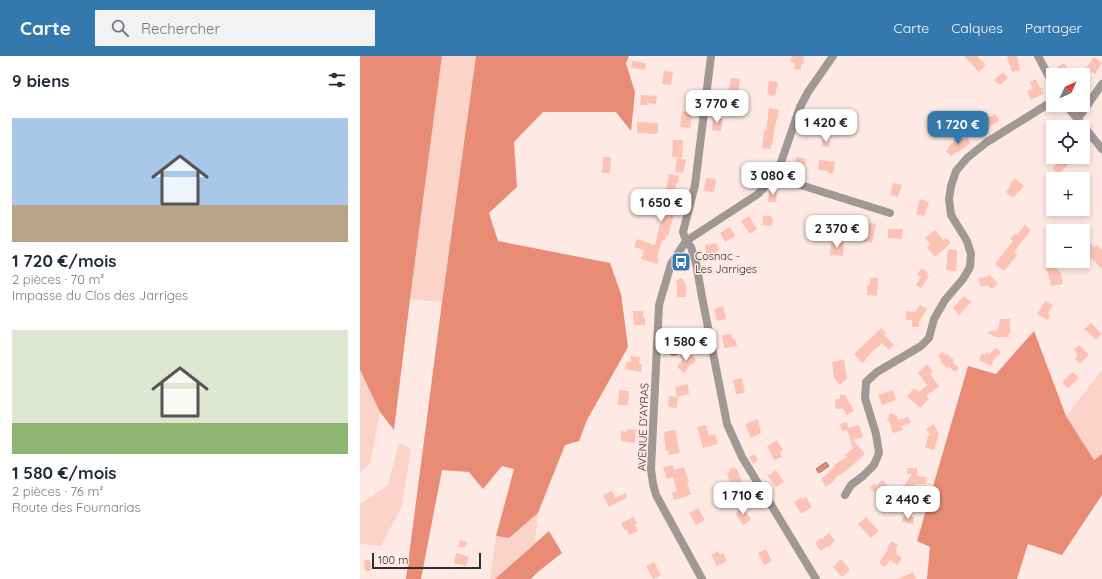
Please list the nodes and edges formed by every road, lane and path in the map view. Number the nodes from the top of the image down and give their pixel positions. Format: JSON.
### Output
{"nodes":[{"id":1,"x":711,"y":56,"type":"edge"},
{"id":2,"x":833,"y":56,"type":"edge"},
{"id":3,"x":1038,"y":56,"type":"edge"},
{"id":4,"x":1046,"y":71,"type":"edge"},
{"id":5,"x":1102,"y":84,"type":"edge"},
{"id":6,"x":1046,"y":105,"type":"edge"},
{"id":7,"x":1071,"y":112,"type":"edge"},
{"id":8,"x":1077,"y":120,"type":"joint"},
{"id":9,"x":1090,"y":135,"type":"edge"},
{"id":10,"x":1102,"y":149,"type":"edge"},
{"id":11,"x":774,"y":177,"type":"junction"},
{"id":12,"x":890,"y":213,"type":"dead end"},
{"id":13,"x":686,"y":241,"type":"junction"},
{"id":14,"x":845,"y":495,"type":"dead end"},
{"id":15,"x":702,"y":579,"type":"edge"},
{"id":16,"x":816,"y":579,"type":"edge"}],
"edges":[{"from":1,"to":13,"type":"street"},
{"from":2,"to":11,"type":"street"},
{"from":3,"to":4,"type":"street"},
{"from":5,"to":8,"type":"street"},
{"from":6,"to":14,"type":"street"},
{"from":7,"to":8,"type":"street"},
{"from":9,"to":10,"type":"street"},
{"from":11,"to":12,"type":"street"},
{"from":11,"to":13,"type":"street"},
{"from":13,"to":15,"type":"street","name":"AVENUE D'AYRAS"},
{"from":13,"to":16,"type":"street"}]}
